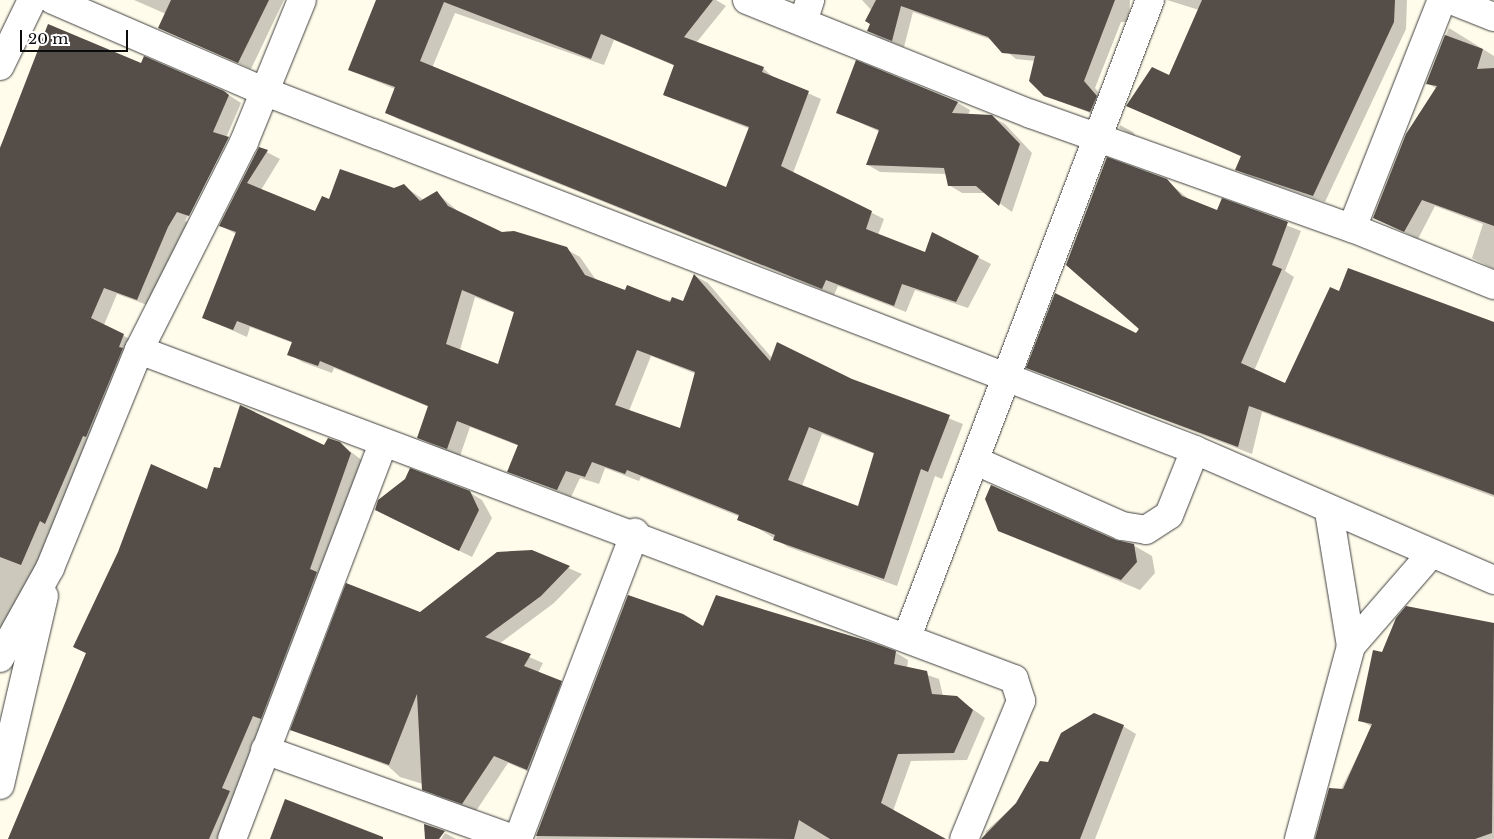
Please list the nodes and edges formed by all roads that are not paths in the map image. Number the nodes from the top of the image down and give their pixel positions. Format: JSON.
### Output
{"nodes":[{"id":1,"x":32,"y":0,"type":"edge"},
{"id":2,"x":53,"y":0,"type":"edge"},
{"id":3,"x":302,"y":0,"type":"edge"},
{"id":4,"x":747,"y":0,"type":"edge"},
{"id":5,"x":1150,"y":0,"type":"edge"},
{"id":6,"x":1442,"y":0,"type":"edge"},
{"id":7,"x":1451,"y":0,"type":"edge"},
{"id":8,"x":807,"y":11,"type":"edge"},
{"id":9,"x":1494,"y":17,"type":"edge"},
{"id":10,"x":0,"y":66,"type":"edge"},
{"id":11,"x":266,"y":92,"type":"junction"},
{"id":12,"x":1098,"y":137,"type":"junction"},
{"id":13,"x":1352,"y":228,"type":"junction"},
{"id":14,"x":1494,"y":285,"type":"edge"},
{"id":15,"x":139,"y":350,"type":"junction"},
{"id":16,"x":1004,"y":380,"type":"junction"},
{"id":17,"x":383,"y":444,"type":"junction"},
{"id":18,"x":1195,"y":450,"type":"junction"},
{"id":19,"x":976,"y":461,"type":"junction"},
{"id":20,"x":1329,"y":511,"type":"junction"},
{"id":21,"x":635,"y":533,"type":"junction"},
{"id":22,"x":1431,"y":554,"type":"junction"},
{"id":23,"x":50,"y":568,"type":"junction"},
{"id":24,"x":1494,"y":580,"type":"edge"},
{"id":25,"x":907,"y":637,"type":"junction"},
{"id":26,"x":1350,"y":646,"type":"junction"},
{"id":27,"x":0,"y":658,"type":"edge"},
{"id":28,"x":265,"y":750,"type":"junction"},
{"id":29,"x":0,"y":785,"type":"edge"},
{"id":30,"x":232,"y":839,"type":"edge"},
{"id":31,"x":513,"y":839,"type":"edge"},
{"id":32,"x":518,"y":839,"type":"edge"},
{"id":33,"x":964,"y":839,"type":"edge"},
{"id":34,"x":1300,"y":839,"type":"edge"}],
"edges":[{"from":1,"to":10,"type":"street"},
{"from":2,"to":11,"type":"street"},
{"from":3,"to":11,"type":"street"},
{"from":4,"to":8,"type":"street"},
{"from":5,"to":12,"type":"street"},
{"from":6,"to":13,"type":"street"},
{"from":7,"to":9,"type":"street"},
{"from":8,"to":12,"type":"street"},
{"from":11,"to":15,"type":"street"},
{"from":11,"to":16,"type":"street"},
{"from":12,"to":13,"type":"street"},
{"from":12,"to":16,"type":"street"},
{"from":13,"to":14,"type":"street"},
{"from":15,"to":17,"type":"street"},
{"from":15,"to":23,"type":"street"},
{"from":16,"to":18,"type":"street"},
{"from":16,"to":19,"type":"street"},
{"from":17,"to":21,"type":"street"},
{"from":17,"to":28,"type":"street"},
{"from":18,"to":19,"type":"street"},
{"from":18,"to":20,"type":"street"},
{"from":19,"to":25,"type":"street"},
{"from":20,"to":22,"type":"street"},
{"from":20,"to":26,"type":"street"},
{"from":21,"to":25,"type":"street"},
{"from":21,"to":32,"type":"street"},
{"from":22,"to":24,"type":"street"},
{"from":22,"to":26,"type":"street"},
{"from":23,"to":27,"type":"street"},
{"from":23,"to":29,"type":"street"},
{"from":25,"to":33,"type":"street"},
{"from":26,"to":34,"type":"street"},
{"from":28,"to":30,"type":"street"},
{"from":28,"to":31,"type":"street"}]}
